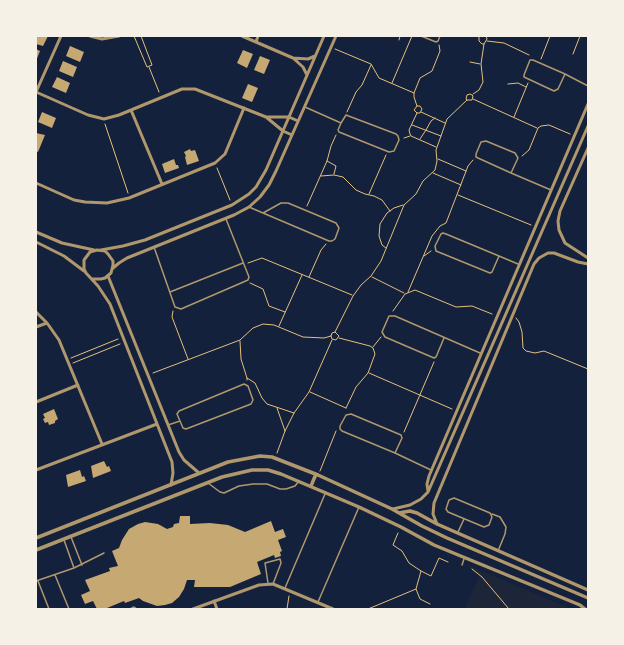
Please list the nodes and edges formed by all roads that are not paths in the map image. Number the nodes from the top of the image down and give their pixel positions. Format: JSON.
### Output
{"nodes":[{"id":1,"x":61,"y":36,"type":"edge"},
{"id":2,"x":90,"y":36,"type":"edge"},
{"id":3,"x":119,"y":36,"type":"edge"},
{"id":4,"x":242,"y":36,"type":"edge"},
{"id":5,"x":258,"y":36,"type":"edge"},
{"id":6,"x":324,"y":36,"type":"edge"},
{"id":7,"x":336,"y":36,"type":"edge"},
{"id":8,"x":421,"y":36,"type":"edge"},
{"id":9,"x":440,"y":36,"type":"edge"},
{"id":10,"x":256,"y":42,"type":"junction"},
{"id":11,"x":316,"y":55,"type":"junction"},
{"id":12,"x":294,"y":58,"type":"junction"},
{"id":13,"x":565,"y":74,"type":"junction"},
{"id":14,"x":307,"y":76,"type":"junction"},
{"id":15,"x":588,"y":86,"type":"edge"},
{"id":16,"x":36,"y":92,"type":"edge"},
{"id":17,"x":588,"y":104,"type":"edge"},
{"id":18,"x":305,"y":107,"type":"junction"},
{"id":19,"x":244,"y":108,"type":"junction"},
{"id":20,"x":131,"y":110,"type":"junction"},
{"id":21,"x":266,"y":117,"type":"junction"},
{"id":22,"x":289,"y":117,"type":"junction"},
{"id":23,"x":298,"y":121,"type":"junction"},
{"id":24,"x":341,"y":123,"type":"junction"},
{"id":25,"x":588,"y":126,"type":"edge"},
{"id":26,"x":283,"y":131,"type":"junction"},
{"id":27,"x":292,"y":135,"type":"junction"},
{"id":28,"x":588,"y":148,"type":"edge"},
{"id":29,"x":569,"y":149,"type":"junction"},
{"id":30,"x":576,"y":152,"type":"junction"},
{"id":31,"x":511,"y":173,"type":"junction"},
{"id":32,"x":36,"y":183,"type":"edge"},
{"id":33,"x":162,"y":184,"type":"junction"},
{"id":34,"x":551,"y":190,"type":"junction"},
{"id":35,"x":249,"y":207,"type":"junction"},
{"id":36,"x":263,"y":213,"type":"junction"},
{"id":37,"x":226,"y":218,"type":"junction"},
{"id":38,"x":535,"y":227,"type":"junction"},
{"id":39,"x":542,"y":230,"type":"junction"},
{"id":40,"x":36,"y":232,"type":"edge"},
{"id":41,"x":36,"y":242,"type":"edge"},
{"id":42,"x":154,"y":247,"type":"junction"},
{"id":43,"x":94,"y":250,"type":"junction"},
{"id":44,"x":101,"y":250,"type":"junction"},
{"id":45,"x":499,"y":256,"type":"junction"},
{"id":46,"x":588,"y":258,"type":"edge"},
{"id":47,"x":244,"y":264,"type":"junction"},
{"id":48,"x":588,"y":264,"type":"edge"},
{"id":49,"x":519,"y":265,"type":"junction"},
{"id":50,"x":112,"y":269,"type":"junction"},
{"id":51,"x":86,"y":273,"type":"junction"},
{"id":52,"x":108,"y":276,"type":"junction"},
{"id":53,"x":92,"y":278,"type":"junction"},
{"id":54,"x":170,"y":292,"type":"junction"},
{"id":55,"x":36,"y":312,"type":"edge"},
{"id":56,"x":497,"y":316,"type":"junction"},
{"id":57,"x":504,"y":319,"type":"junction"},
{"id":58,"x":47,"y":323,"type":"junction"},
{"id":59,"x":36,"y":327,"type":"edge"},
{"id":60,"x":444,"y":338,"type":"junction"},
{"id":61,"x":481,"y":354,"type":"junction"},
{"id":62,"x":78,"y":385,"type":"junction"},
{"id":63,"x":36,"y":402,"type":"edge"},
{"id":64,"x":180,"y":421,"type":"junction"},
{"id":65,"x":157,"y":424,"type":"junction"},
{"id":66,"x":168,"y":425,"type":"junction"},
{"id":67,"x":102,"y":444,"type":"junction"},
{"id":68,"x":395,"y":453,"type":"junction"},
{"id":69,"x":36,"y":470,"type":"edge"},
{"id":70,"x":432,"y":470,"type":"junction"},
{"id":71,"x":199,"y":473,"type":"junction"},
{"id":72,"x":317,"y":474,"type":"junction"},
{"id":73,"x":299,"y":481,"type":"junction"},
{"id":74,"x":208,"y":483,"type":"junction"},
{"id":75,"x":171,"y":485,"type":"junction"},
{"id":76,"x":311,"y":486,"type":"junction"},
{"id":77,"x":428,"y":492,"type":"junction"},
{"id":78,"x":326,"y":493,"type":"junction"},
{"id":79,"x":359,"y":507,"type":"junction"},
{"id":80,"x":392,"y":509,"type":"junction"},
{"id":81,"x":399,"y":513,"type":"junction"},
{"id":82,"x":491,"y":514,"type":"junction"},
{"id":83,"x":464,"y":519,"type":"junction"},
{"id":84,"x":437,"y":524,"type":"junction"},
{"id":85,"x":458,"y":533,"type":"junction"},
{"id":86,"x":71,"y":537,"type":"junction"},
{"id":87,"x":36,"y":538,"type":"edge"},
{"id":88,"x":64,"y":540,"type":"junction"},
{"id":89,"x":36,"y":550,"type":"edge"},
{"id":90,"x":498,"y":551,"type":"junction"},
{"id":91,"x":104,"y":553,"type":"dead end"},
{"id":92,"x":464,"y":558,"type":"junction"},
{"id":93,"x":82,"y":565,"type":"junction"},
{"id":94,"x":462,"y":565,"type":"dead end"},
{"id":95,"x":74,"y":568,"type":"junction"},
{"id":96,"x":55,"y":575,"type":"junction"},
{"id":97,"x":37,"y":581,"type":"edge"},
{"id":98,"x":268,"y":584,"type":"junction"},
{"id":99,"x":273,"y":584,"type":"junction"},
{"id":100,"x":284,"y":588,"type":"junction"},
{"id":101,"x":588,"y":589,"type":"edge"},
{"id":102,"x":588,"y":598,"type":"edge"},
{"id":103,"x":214,"y":601,"type":"junction"},
{"id":104,"x":318,"y":602,"type":"junction"},
{"id":105,"x":50,"y":609,"type":"edge"},
{"id":106,"x":69,"y":609,"type":"edge"},
{"id":107,"x":130,"y":609,"type":"edge"},
{"id":108,"x":137,"y":609,"type":"edge"},
{"id":109,"x":193,"y":609,"type":"edge"},
{"id":110,"x":217,"y":609,"type":"edge"},
{"id":111,"x":333,"y":609,"type":"edge"},
{"id":112,"x":585,"y":609,"type":"edge"}],
"edges":[{"from":1,"to":16,"type":"street"},
{"from":2,"to":3,"type":"street"},
{"from":4,"to":10,"type":"street"},
{"from":5,"to":10,"type":"street"},
{"from":6,"to":11,"type":"street"},
{"from":7,"to":18,"type":"street"},
{"from":8,"to":9,"type":"lane"},
{"from":10,"to":12,"type":"street"},
{"from":11,"to":12,"type":"street"},
{"from":11,"to":14,"type":"street"},
{"from":12,"to":14,"type":"street"},
{"from":13,"to":13,"type":"lane"},
{"from":13,"to":15,"type":"lane"},
{"from":14,"to":22,"type":"street"},
{"from":16,"to":20,"type":"street"},
{"from":17,"to":29,"type":"street"},
{"from":18,"to":23,"type":"street"},
{"from":18,"to":24,"type":"lane"},
{"from":19,"to":20,"type":"street"},
{"from":19,"to":21,"type":"street"},
{"from":19,"to":33,"type":"street"},
{"from":20,"to":33,"type":"street"},
{"from":21,"to":22,"type":"street"},
{"from":21,"to":26,"type":"street"},
{"from":22,"to":23,"type":"street"},
{"from":22,"to":26,"type":"street"},
{"from":23,"to":27,"type":"street"},
{"from":24,"to":24,"type":"lane"},
{"from":25,"to":30,"type":"street"},
{"from":26,"to":27,"type":"street"},
{"from":26,"to":44,"type":"street"},
{"from":27,"to":35,"type":"street"},
{"from":28,"to":46,"type":"street"},
{"from":29,"to":30,"type":"street"},
{"from":29,"to":34,"type":"street"},
{"from":30,"to":39,"type":"street"},
{"from":31,"to":31,"type":"lane"},
{"from":31,"to":34,"type":"lane"},
{"from":32,"to":33,"type":"street"},
{"from":34,"to":38,"type":"street"},
{"from":35,"to":36,"type":"lane"},
{"from":35,"to":37,"type":"street"},
{"from":36,"to":36,"type":"lane"},
{"from":37,"to":42,"type":"street"},
{"from":37,"to":47,"type":"lane"},
{"from":38,"to":39,"type":"street"},
{"from":38,"to":49,"type":"street"},
{"from":39,"to":57,"type":"street"},
{"from":40,"to":43,"type":"street"},
{"from":41,"to":51,"type":"street"},
{"from":42,"to":50,"type":"street"},
{"from":42,"to":54,"type":"lane"},
{"from":43,"to":44,"type":"street"},
{"from":43,"to":51,"type":"street"},
{"from":44,"to":50,"type":"street"},
{"from":45,"to":45,"type":"lane"},
{"from":45,"to":49,"type":"lane"},
{"from":47,"to":54,"type":"lane"},
{"from":47,"to":54,"type":"lane"},
{"from":48,"to":84,"type":"street"},
{"from":49,"to":56,"type":"street"},
{"from":50,"to":52,"type":"street"},
{"from":51,"to":53,"type":"street"},
{"from":52,"to":53,"type":"street"},
{"from":52,"to":66,"type":"street"},
{"from":53,"to":65,"type":"street"},
{"from":55,"to":58,"type":"street"},
{"from":56,"to":57,"type":"street"},
{"from":56,"to":61,"type":"street"},
{"from":57,"to":77,"type":"street"},
{"from":58,"to":59,"type":"street"},
{"from":58,"to":62,"type":"street"},
{"from":60,"to":60,"type":"lane"},
{"from":60,"to":61,"type":"lane"},
{"from":61,"to":70,"type":"street"},
{"from":62,"to":63,"type":"street"},
{"from":62,"to":67,"type":"street"},
{"from":64,"to":64,"type":"lane"},
{"from":64,"to":66,"type":"lane"},
{"from":65,"to":67,"type":"street"},
{"from":65,"to":75,"type":"street"},
{"from":66,"to":71,"type":"street"},
{"from":67,"to":69,"type":"street"},
{"from":68,"to":68,"type":"lane"},
{"from":68,"to":70,"type":"lane"},
{"from":70,"to":77,"type":"street"},
{"from":71,"to":72,"type":"street"},
{"from":71,"to":75,"type":"street"},
{"from":72,"to":76,"type":"street"},
{"from":72,"to":80,"type":"street"},
{"from":73,"to":74,"type":"street"},
{"from":73,"to":74,"type":"lane"},
{"from":73,"to":76,"type":"street"},
{"from":74,"to":86,"type":"street"},
{"from":75,"to":87,"type":"street"},
{"from":76,"to":78,"type":"street"},
{"from":77,"to":80,"type":"street"},
{"from":78,"to":79,"type":"street"},
{"from":78,"to":100,"type":"lane"},
{"from":79,"to":92,"type":"street"},
{"from":79,"to":104,"type":"lane"},
{"from":80,"to":81,"type":"street"},
{"from":81,"to":84,"type":"street"},
{"from":81,"to":102,"type":"street"},
{"from":82,"to":83,"type":"lane"},
{"from":82,"to":83,"type":"lane"},
{"from":82,"to":90,"type":"lane"},
{"from":83,"to":85,"type":"lane"},
{"from":84,"to":85,"type":"street"},
{"from":85,"to":90,"type":"street"},
{"from":86,"to":88,"type":"street"},
{"from":86,"to":93,"type":"lane"},
{"from":88,"to":89,"type":"street"},
{"from":88,"to":95,"type":"lane"},
{"from":90,"to":101,"type":"street"},
{"from":91,"to":93,"type":"lane"},
{"from":92,"to":94,"type":"lane"},
{"from":92,"to":112,"type":"street"},
{"from":93,"to":95,"type":"lane"},
{"from":95,"to":96,"type":"lane"},
{"from":96,"to":97,"type":"lane"},
{"from":96,"to":106,"type":"lane"},
{"from":97,"to":105,"type":"lane"},
{"from":98,"to":99,"type":"street"},
{"from":98,"to":99,"type":"lane"},
{"from":98,"to":103,"type":"street"},
{"from":99,"to":100,"type":"street"},
{"from":100,"to":104,"type":"street"},
{"from":103,"to":109,"type":"street"},
{"from":103,"to":110,"type":"street"},
{"from":104,"to":111,"type":"street"},
{"from":107,"to":108,"type":"lane"}]}
